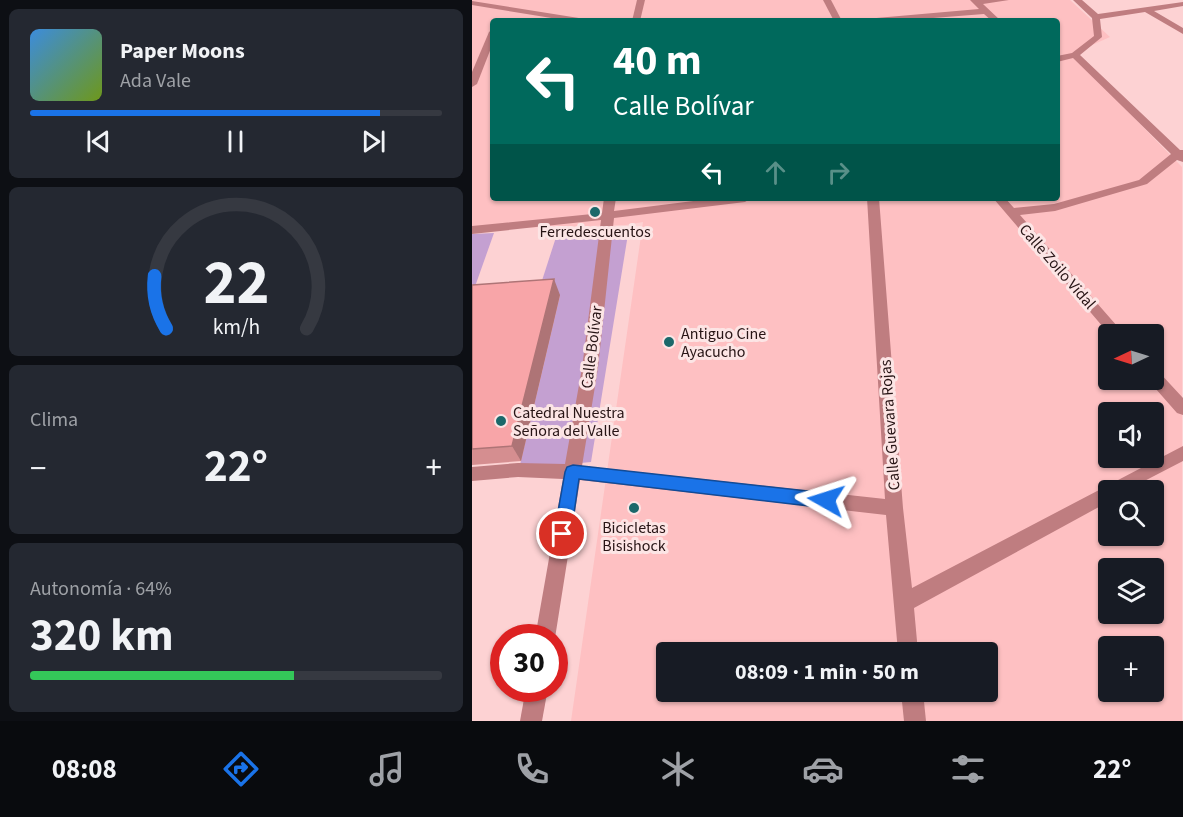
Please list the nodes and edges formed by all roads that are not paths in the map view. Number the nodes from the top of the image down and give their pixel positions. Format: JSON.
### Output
{"nodes":[{"id":1,"x":641,"y":0,"type":"edge"},
{"id":2,"x":827,"y":0,"type":"edge"},
{"id":3,"x":1004,"y":0,"type":"edge"},
{"id":4,"x":1077,"y":0,"type":"edge"},
{"id":5,"x":976,"y":1,"type":"edge"},
{"id":6,"x":472,"y":3,"type":"edge"},
{"id":7,"x":1167,"y":3,"type":"edge"},
{"id":8,"x":1183,"y":4,"type":"edge"},
{"id":9,"x":503,"y":8,"type":"edge"},
{"id":10,"x":1146,"y":9,"type":"junction"},
{"id":11,"x":988,"y":11,"type":"junction"},
{"id":12,"x":1096,"y":17,"type":"junction"},
{"id":13,"x":566,"y":18,"type":"edge"},
{"id":14,"x":637,"y":18,"type":"edge"},
{"id":15,"x":836,"y":18,"type":"edge"},
{"id":16,"x":940,"y":18,"type":"edge"},
{"id":17,"x":994,"y":18,"type":"edge"},
{"id":18,"x":1183,"y":32,"type":"edge"},
{"id":19,"x":490,"y":39,"type":"edge"},
{"id":20,"x":1075,"y":56,"type":"junction"},
{"id":21,"x":1060,"y":58,"type":"edge"},
{"id":22,"x":472,"y":84,"type":"edge"},
{"id":23,"x":1181,"y":156,"type":"edge"},
{"id":24,"x":610,"y":201,"type":"edge"},
{"id":25,"x":721,"y":201,"type":"edge"},
{"id":26,"x":873,"y":201,"type":"edge"},
{"id":27,"x":1002,"y":201,"type":"edge"},
{"id":28,"x":1011,"y":212,"type":"junction"},
{"id":29,"x":608,"y":215,"type":"junction"},
{"id":30,"x":472,"y":230,"type":"edge"},
{"id":31,"x":1108,"y":324,"type":"edge"},
{"id":32,"x":1164,"y":387,"type":"edge"},
{"id":33,"x":1183,"y":409,"type":"edge"},
{"id":34,"x":1183,"y":453,"type":"edge"},
{"id":35,"x":573,"y":472,"type":"junction"},
{"id":36,"x":472,"y":474,"type":"edge"},
{"id":37,"x":1131,"y":480,"type":"edge"},
{"id":38,"x":1098,"y":498,"type":"edge"},
{"id":39,"x":895,"y":508,"type":"junction"},
{"id":40,"x":903,"y":603,"type":"junction"},
{"id":41,"x":547,"y":624,"type":"edge"},
{"id":42,"x":907,"y":642,"type":"edge"},
{"id":43,"x":534,"y":702,"type":"edge"},
{"id":44,"x":913,"y":702,"type":"edge"},
{"id":45,"x":531,"y":721,"type":"edge"},
{"id":46,"x":915,"y":721,"type":"edge"}],
"edges":[{"from":1,"to":14,"type":"street"},
{"from":2,"to":15,"type":"street"},
{"from":3,"to":5,"type":"street"},
{"from":4,"to":12,"type":"street"},
{"from":5,"to":11,"type":"street"},
{"from":6,"to":9,"type":"street"},
{"from":7,"to":8,"type":"street"},
{"from":7,"to":10,"type":"street"},
{"from":9,"to":13,"type":"street"},
{"from":10,"to":12,"type":"street"},
{"from":10,"to":18,"type":"street"},
{"from":11,"to":16,"type":"street"},
{"from":11,"to":17,"type":"street"},
{"from":12,"to":20,"type":"street"},
{"from":19,"to":22,"type":"street"},
{"from":20,"to":21,"type":"street"},
{"from":20,"to":23,"type":"street"},
{"from":23,"to":28,"type":"street"},
{"from":24,"to":29,"type":"street","name":"Calle Bolívar"},
{"from":25,"to":29,"type":"street"},
{"from":26,"to":39,"type":"street","name":"Calle Guevara Rojas"},
{"from":27,"to":28,"type":"street","name":"Calle Zoilo Vidal"},
{"from":28,"to":31,"type":"street","name":"Calle Zoilo Vidal"},
{"from":29,"to":30,"type":"street"},
{"from":29,"to":35,"type":"street","name":"Calle Bolívar"},
{"from":32,"to":33,"type":"street"},
{"from":34,"to":37,"type":"street"},
{"from":35,"to":36,"type":"street"},
{"from":35,"to":39,"type":"street"},
{"from":35,"to":41,"type":"street","name":"Calle Bolívar"},
{"from":38,"to":40,"type":"street"},
{"from":39,"to":40,"type":"street","name":"Calle Guevara Rojas"},
{"from":40,"to":42,"type":"street","name":"Calle Guevara Rojas"},
{"from":43,"to":45,"type":"street"},
{"from":44,"to":46,"type":"street"}]}
